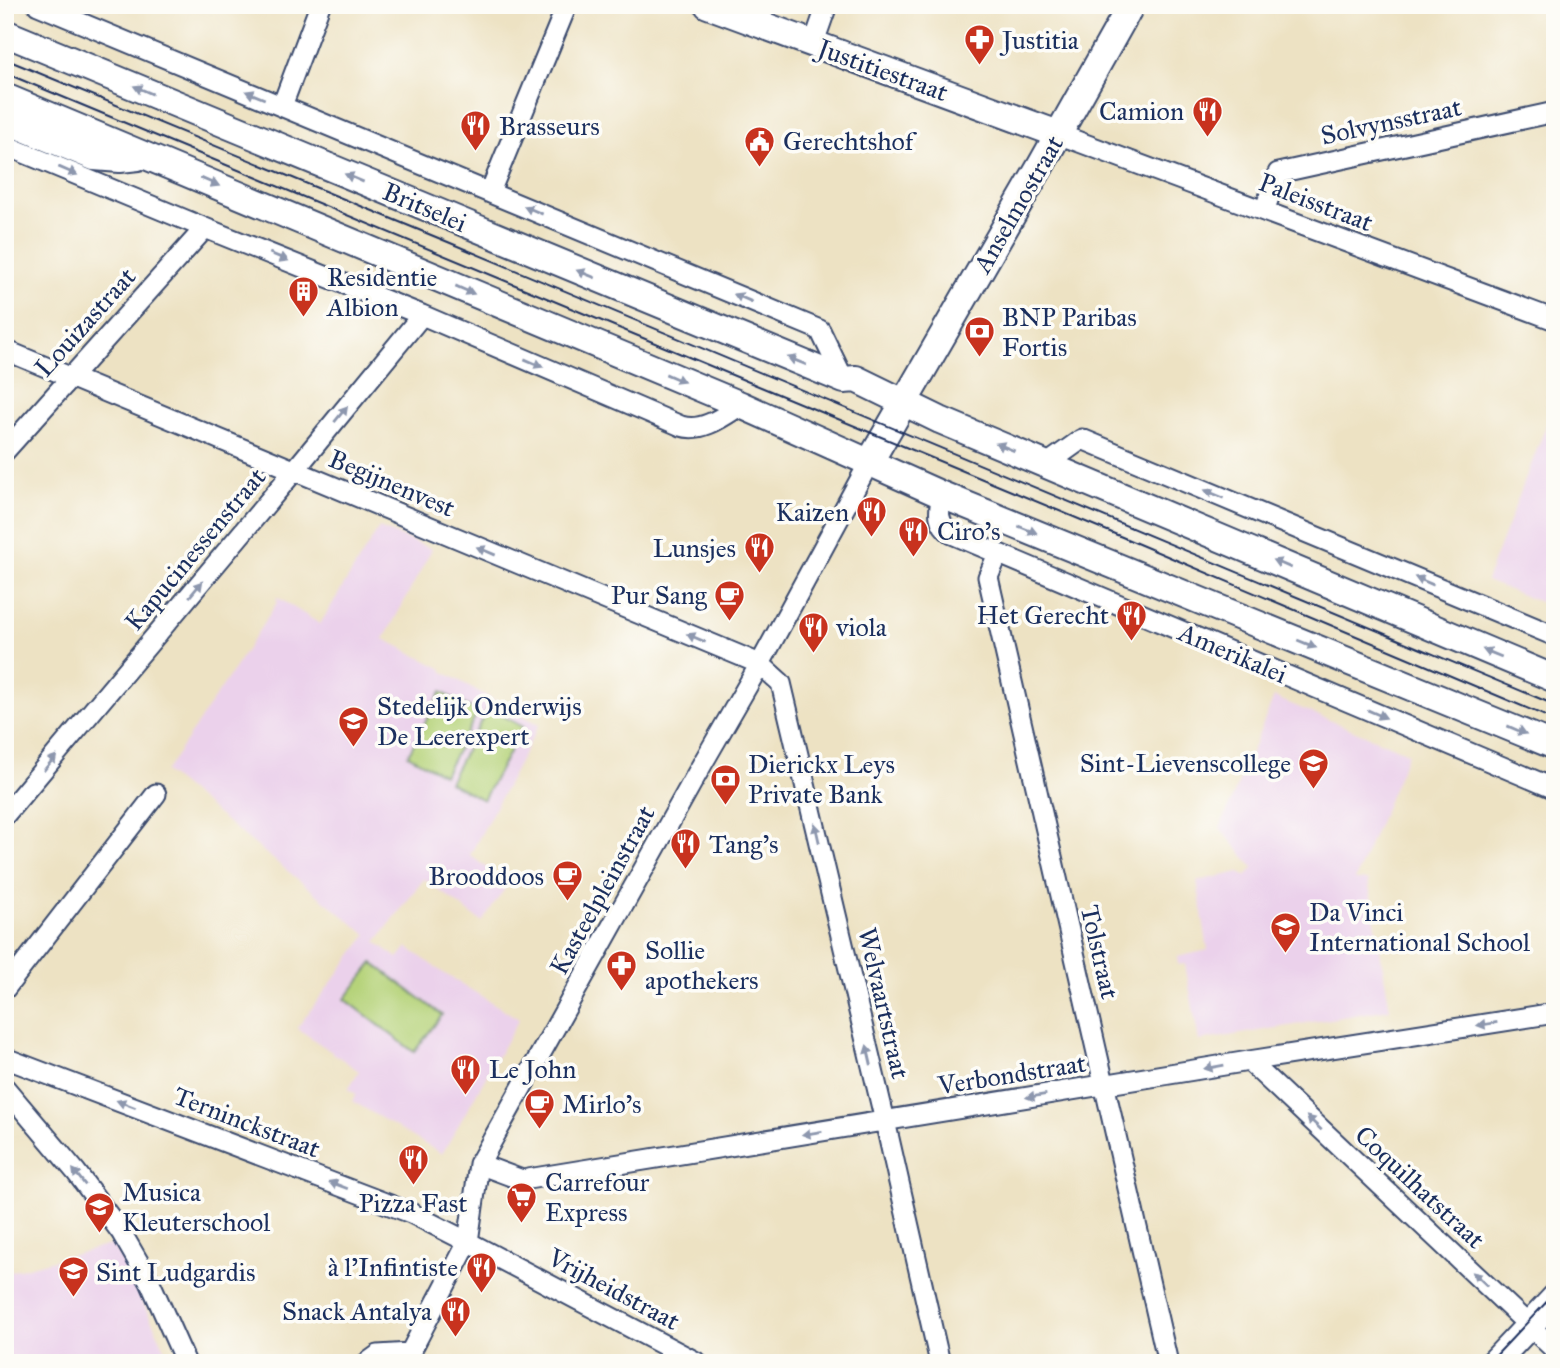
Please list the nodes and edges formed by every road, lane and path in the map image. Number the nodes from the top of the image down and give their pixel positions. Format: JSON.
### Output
{"nodes":[{"id":1,"x":38,"y":5,"type":"edge"},
{"id":2,"x":320,"y":5,"type":"edge"},
{"id":3,"x":567,"y":5,"type":"edge"},
{"id":4,"x":708,"y":5,"type":"edge"},
{"id":5,"x":827,"y":5,"type":"edge"},
{"id":6,"x":1131,"y":5,"type":"edge"},
{"id":7,"x":5,"y":33,"type":"edge"},
{"id":8,"x":813,"y":45,"type":"junction"},
{"id":9,"x":5,"y":97,"type":"edge"},
{"id":10,"x":282,"y":106,"type":"junction"},
{"id":11,"x":1555,"y":112,"type":"edge"},
{"id":12,"x":5,"y":120,"type":"edge"},
{"id":13,"x":1058,"y":134,"type":"junction"},
{"id":14,"x":5,"y":145,"type":"edge"},
{"id":15,"x":147,"y":156,"type":"junction"},
{"id":16,"x":490,"y":192,"type":"junction"},
{"id":17,"x":1264,"y":211,"type":"junction"},
{"id":18,"x":205,"y":228,"type":"junction"},
{"id":19,"x":422,"y":315,"type":"junction"},
{"id":20,"x":1555,"y":320,"type":"edge"},
{"id":21,"x":5,"y":349,"type":"edge"},
{"id":22,"x":72,"y":377,"type":"junction"},
{"id":23,"x":844,"y":380,"type":"junction"},
{"id":24,"x":905,"y":402,"type":"junction"},
{"id":25,"x":741,"y":405,"type":"junction"},
{"id":26,"x":5,"y":451,"type":"edge"},
{"id":27,"x":869,"y":463,"type":"junction"},
{"id":28,"x":1046,"y":464,"type":"junction"},
{"id":29,"x":294,"y":471,"type":"junction"},
{"id":30,"x":942,"y":495,"type":"junction"},
{"id":31,"x":998,"y":554,"type":"junction"},
{"id":32,"x":1555,"y":636,"type":"edge"},
{"id":33,"x":760,"y":664,"type":"junction"},
{"id":34,"x":1555,"y":679,"type":"edge"},
{"id":35,"x":1555,"y":746,"type":"edge"},
{"id":36,"x":1555,"y":789,"type":"edge"},
{"id":37,"x":156,"y":794,"type":"dead end"},
{"id":38,"x":5,"y":815,"type":"edge"},
{"id":39,"x":5,"y":989,"type":"edge"},
{"id":40,"x":1555,"y":1013,"type":"edge"},
{"id":41,"x":5,"y":1058,"type":"edge"},
{"id":42,"x":1249,"y":1061,"type":"junction"},
{"id":43,"x":1104,"y":1086,"type":"junction"},
{"id":44,"x":5,"y":1088,"type":"edge"},
{"id":45,"x":885,"y":1121,"type":"junction"},
{"id":46,"x":479,"y":1164,"type":"junction"},
{"id":47,"x":468,"y":1241,"type":"junction"},
{"id":48,"x":1555,"y":1298,"type":"edge"},
{"id":49,"x":1529,"y":1326,"type":"junction"},
{"id":50,"x":1555,"y":1350,"type":"edge"},
{"id":51,"x":411,"y":1358,"type":"edge"},
{"id":52,"x":186,"y":1363,"type":"edge"},
{"id":53,"x":367,"y":1363,"type":"edge"},
{"id":54,"x":698,"y":1363,"type":"edge"},
{"id":55,"x":940,"y":1363,"type":"edge"},
{"id":56,"x":1168,"y":1363,"type":"edge"},
{"id":57,"x":1494,"y":1363,"type":"edge"}],
"edges":[{"from":10,"to":1,"type":"street","name":"Britselei","one_way":true},
{"from":2,"to":10,"type":"street"},
{"from":3,"to":16,"type":"street"},
{"from":4,"to":8,"type":"main road","name":"Justitiestraat"},
{"from":5,"to":8,"type":"street"},
{"from":6,"to":13,"type":"main road","name":"Anselmostraat"},
{"from":23,"to":7,"type":"main road","name":"Britselei","one_way":true},
{"from":8,"to":13,"type":"main road","name":"Justitiestraat"},
{"from":9,"to":15,"type":"main road"},
{"from":10,"to":16,"type":"street","name":"Britselei"},
{"from":11,"to":17,"type":"street","name":"Solvynsstraat"},
{"from":12,"to":15,"type":"main road"},
{"from":13,"to":17,"type":"street","name":"Paleisstraat"},
{"from":13,"to":24,"type":"main road","name":"Anselmostraat"},
{"from":14,"to":18,"type":"street","one_way":true},
{"from":15,"to":25,"type":"main road","one_way":true},
{"from":23,"to":16,"type":"street","name":"Britselei","one_way":true},
{"from":17,"to":20,"type":"street","name":"Paleisstraat"},
{"from":18,"to":19,"type":"street","one_way":true},
{"from":18,"to":22,"type":"street","name":"Louizastraat"},
{"from":19,"to":25,"type":"street","one_way":true},
{"from":29,"to":19,"type":"street","name":"Kapucinessenstraat","one_way":true},
{"from":21,"to":22,"type":"street","name":"Begijnenvest"},
{"from":22,"to":26,"type":"street","name":"Louizastraat"},
{"from":22,"to":29,"type":"street","name":"Begijnenvest"},
{"from":23,"to":24,"type":"main road","name":"Britselei"},
{"from":24,"to":27,"type":"main road"},
{"from":28,"to":24,"type":"main road","one_way":true},
{"from":25,"to":27,"type":"main road"},
{"from":27,"to":30,"type":"main road","name":"Amerikalei"},
{"from":27,"to":33,"type":"street","name":"Kasteelpleinstraat"},
{"from":32,"to":28,"type":"street","one_way":true},
{"from":34,"to":28,"type":"main road","one_way":true},
{"from":33,"to":29,"type":"street","name":"Begijnenvest","one_way":true},
{"from":38,"to":29,"type":"street","name":"Kapucinessenstraat","one_way":true},
{"from":30,"to":31,"type":"street","name":"Amerikalei"},
{"from":30,"to":35,"type":"main road","name":"Amerikalei","one_way":true},
{"from":31,"to":36,"type":"street","name":"Amerikalei","one_way":true},
{"from":31,"to":43,"type":"street","name":"Tolstraat"},
{"from":45,"to":33,"type":"street","name":"Welvaartstraat","one_way":true},
{"from":33,"to":46,"type":"street","name":"Kasteelpleinstraat"},
{"from":37,"to":39,"type":"street"},
{"from":40,"to":42,"type":"street","name":"Verbondstraat","one_way":true},
{"from":47,"to":41,"type":"street","name":"Terninckstraat","one_way":true},
{"from":42,"to":43,"type":"street","name":"Verbondstraat","one_way":true},
{"from":49,"to":42,"type":"street","name":"Coquilhatstraat","one_way":true},
{"from":43,"to":45,"type":"street","name":"Verbondstraat","one_way":true},
{"from":43,"to":56,"type":"street","name":"Tolstraat"},
{"from":52,"to":44,"type":"street","one_way":true},
{"from":45,"to":46,"type":"street","name":"Verbondstraat","one_way":true},
{"from":45,"to":55,"type":"street","name":"Welvaartstraat"},
{"from":46,"to":47,"type":"street","name":"Kasteelpleinstraat"},
{"from":47,"to":51,"type":"street","name":"Kasteelpleinstraat"},
{"from":47,"to":54,"type":"street","name":"Vrijheidstraat"},
{"from":48,"to":49,"type":"main road"},
{"from":49,"to":50,"type":"street","name":"Coquilhatstraat"},
{"from":49,"to":57,"type":"main road"},
{"from":51,"to":53,"type":"street"}]}
